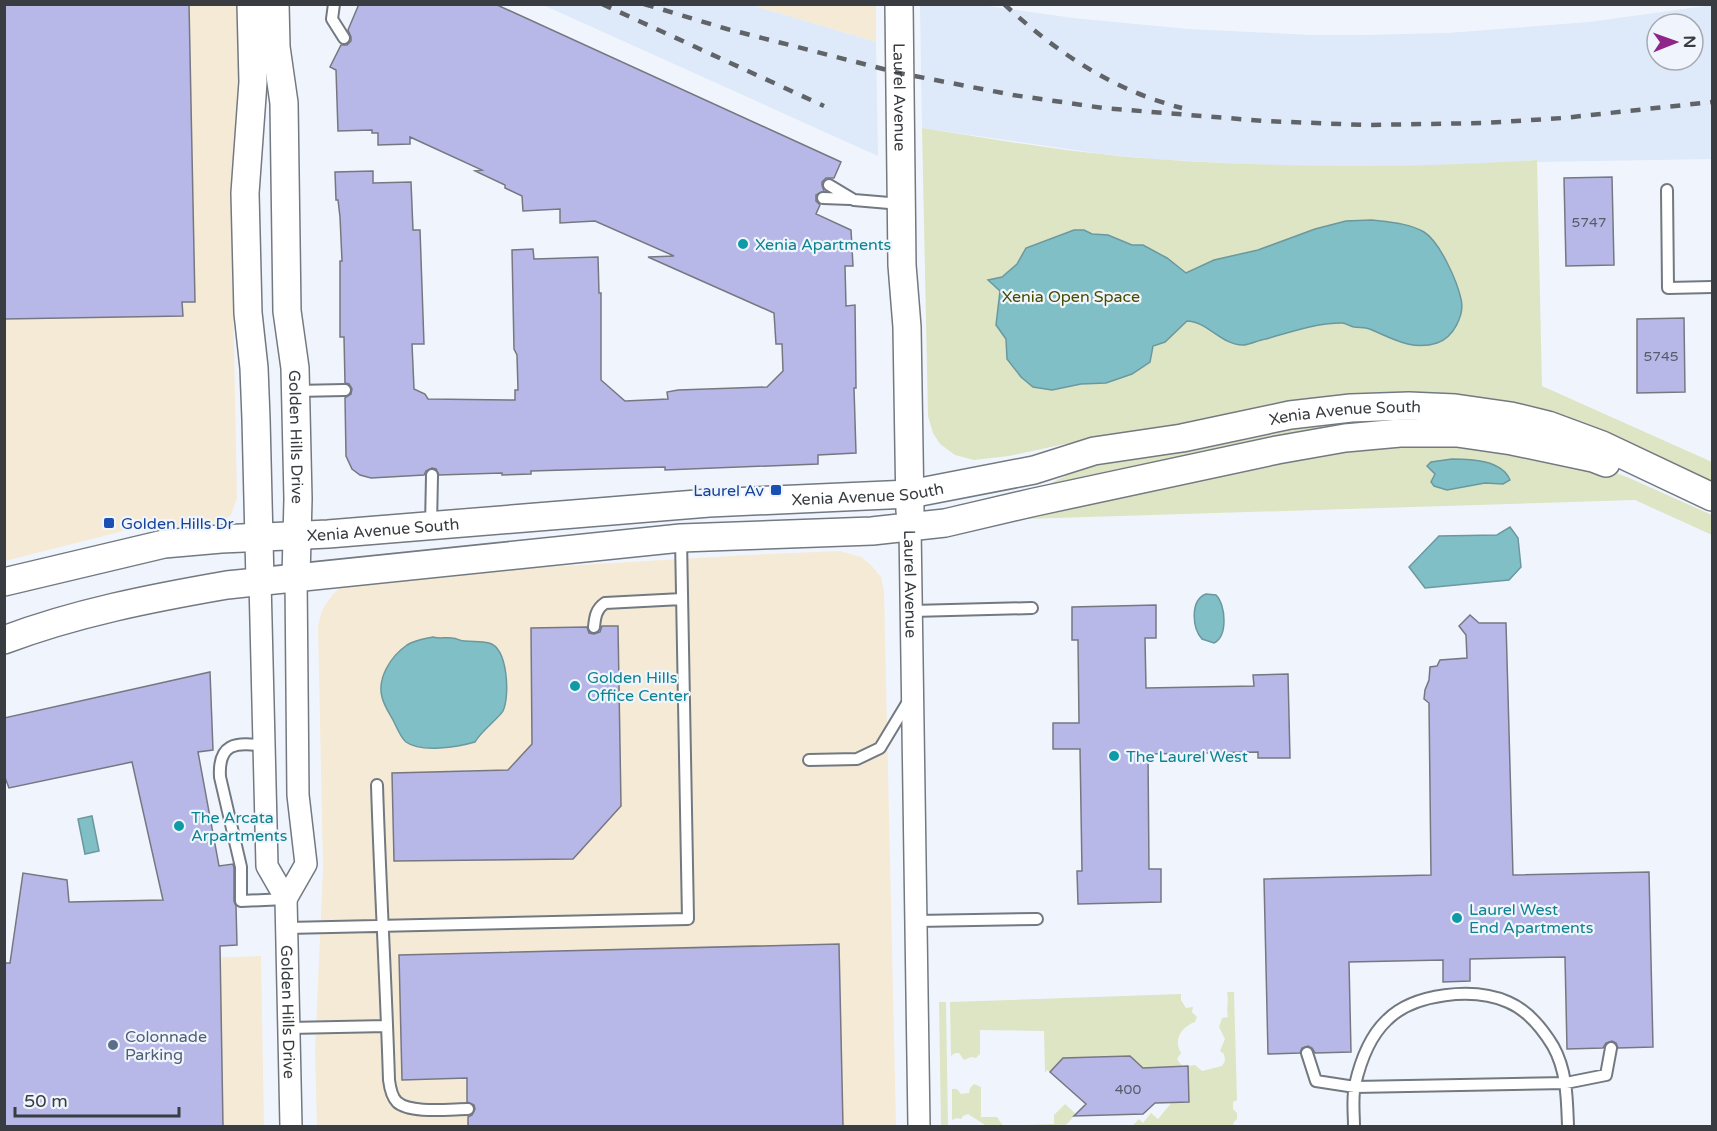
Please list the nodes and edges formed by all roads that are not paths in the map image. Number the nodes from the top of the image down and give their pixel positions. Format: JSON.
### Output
{"nodes":[{"id":1,"x":251,"y":4,"type":"edge"},
{"id":2,"x":275,"y":4,"type":"edge"},
{"id":3,"x":334,"y":4,"type":"edge"},
{"id":4,"x":899,"y":4,"type":"edge"},
{"id":5,"x":344,"y":38,"type":"dead end"},
{"id":6,"x":829,"y":185,"type":"dead end"},
{"id":7,"x":1666,"y":190,"type":"dead end"},
{"id":8,"x":823,"y":198,"type":"dead end"},
{"id":9,"x":854,"y":200,"type":"junction"},
{"id":10,"x":901,"y":204,"type":"junction"},
{"id":11,"x":1713,"y":288,"type":"edge"},
{"id":12,"x":345,"y":390,"type":"dead end"},
{"id":13,"x":295,"y":392,"type":"junction"},
{"id":14,"x":432,"y":475,"type":"dead end"},
{"id":15,"x":910,"y":494,"type":"junction"},
{"id":16,"x":1713,"y":498,"type":"edge"},
{"id":17,"x":431,"y":526,"type":"junction"},
{"id":18,"x":910,"y":527,"type":"junction"},
{"id":19,"x":297,"y":535,"type":"junction"},
{"id":20,"x":259,"y":537,"type":"junction"},
{"id":21,"x":681,"y":538,"type":"junction"},
{"id":22,"x":296,"y":577,"type":"junction"},
{"id":23,"x":260,"y":581,"type":"junction"},
{"id":24,"x":4,"y":582,"type":"edge"},
{"id":25,"x":682,"y":599,"type":"junction"},
{"id":26,"x":1032,"y":608,"type":"dead end"},
{"id":27,"x":912,"y":611,"type":"junction"},
{"id":28,"x":594,"y":627,"type":"dead end"},
{"id":29,"x":4,"y":640,"type":"edge"},
{"id":30,"x":913,"y":695,"type":"junction"},
{"id":31,"x":264,"y":746,"type":"junction"},
{"id":32,"x":809,"y":760,"type":"dead end"},
{"id":33,"x":377,"y":785,"type":"dead end"},
{"id":34,"x":286,"y":900,"type":"junction"},
{"id":35,"x":1037,"y":919,"type":"dead end"},
{"id":36,"x":916,"y":921,"type":"junction"},
{"id":37,"x":381,"y":926,"type":"junction"},
{"id":38,"x":287,"y":928,"type":"junction"},
{"id":39,"x":387,"y":1026,"type":"junction"},
{"id":40,"x":289,"y":1028,"type":"junction"},
{"id":41,"x":1611,"y":1048,"type":"dead end"},
{"id":42,"x":1307,"y":1053,"type":"dead end"},
{"id":43,"x":1566,"y":1083,"type":"junction"},
{"id":44,"x":1355,"y":1087,"type":"junction"},
{"id":45,"x":468,"y":1109,"type":"dead end"},
{"id":46,"x":291,"y":1126,"type":"edge"},
{"id":47,"x":919,"y":1126,"type":"edge"},
{"id":48,"x":1354,"y":1126,"type":"edge"},
{"id":49,"x":1568,"y":1126,"type":"edge"}],
"edges":[{"from":1,"to":20,"type":"street","name":"Golden Hills Drive"},
{"from":2,"to":13,"type":"street","name":"Golden Hills Drive"},
{"from":3,"to":5,"type":"lane"},
{"from":4,"to":10,"type":"street","name":"Laurel Avenue"},
{"from":6,"to":9,"type":"lane"},
{"from":7,"to":11,"type":"lane"},
{"from":8,"to":9,"type":"lane"},
{"from":9,"to":10,"type":"lane"},
{"from":10,"to":15,"type":"street","name":"Laurel Avenue"},
{"from":12,"to":13,"type":"lane"},
{"from":13,"to":19,"type":"street","name":"Golden Hills Drive"},
{"from":14,"to":17,"type":"lane"},
{"from":15,"to":16,"type":"street","name":"Xenia Avenue South"},
{"from":15,"to":17,"type":"street","name":"Xenia Avenue South"},
{"from":15,"to":18,"type":"street","name":"Laurel Avenue"},
{"from":16,"to":18,"type":"street","name":"Xenia Avenue South"},
{"from":17,"to":19,"type":"street","name":"Xenia Avenue South"},
{"from":18,"to":21,"type":"street","name":"Xenia Avenue South"},
{"from":18,"to":27,"type":"street","name":"Laurel Avenue"},
{"from":19,"to":20,"type":"street","name":"Xenia Avenue South"},
{"from":19,"to":22,"type":"street","name":"Golden Hills Drive"},
{"from":20,"to":23,"type":"street","name":"Golden Hills Drive"},
{"from":20,"to":24,"type":"street","name":"Xenia Avenue South"},
{"from":21,"to":22,"type":"street","name":"Xenia Avenue South"},
{"from":21,"to":25,"type":"lane"},
{"from":22,"to":23,"type":"street","name":"Xenia Avenue South"},
{"from":22,"to":34,"type":"street","name":"Golden Hills Drive"},
{"from":23,"to":29,"type":"street","name":"Xenia Avenue South"},
{"from":23,"to":31,"type":"street","name":"Golden Hills Drive"},
{"from":25,"to":28,"type":"lane"},
{"from":25,"to":37,"type":"lane"},
{"from":26,"to":27,"type":"lane"},
{"from":27,"to":30,"type":"street","name":"Laurel Avenue"},
{"from":30,"to":32,"type":"lane"},
{"from":30,"to":36,"type":"street","name":"Laurel Avenue"},
{"from":31,"to":34,"type":"street","name":"Golden Hills Drive"},
{"from":31,"to":34,"type":"lane"},
{"from":33,"to":37,"type":"lane"},
{"from":34,"to":38,"type":"street","name":"Golden Hills Drive"},
{"from":35,"to":36,"type":"lane"},
{"from":36,"to":47,"type":"street","name":"Laurel Avenue"},
{"from":37,"to":38,"type":"lane"},
{"from":37,"to":39,"type":"lane"},
{"from":38,"to":40,"type":"street","name":"Golden Hills Drive"},
{"from":39,"to":40,"type":"lane"},
{"from":39,"to":45,"type":"lane"},
{"from":40,"to":46,"type":"street","name":"Golden Hills Drive"},
{"from":41,"to":43,"type":"lane"},
{"from":42,"to":44,"type":"lane"},
{"from":43,"to":44,"type":"lane"},
{"from":43,"to":44,"type":"lane"},
{"from":43,"to":49,"type":"lane"},
{"from":44,"to":48,"type":"lane"}]}
